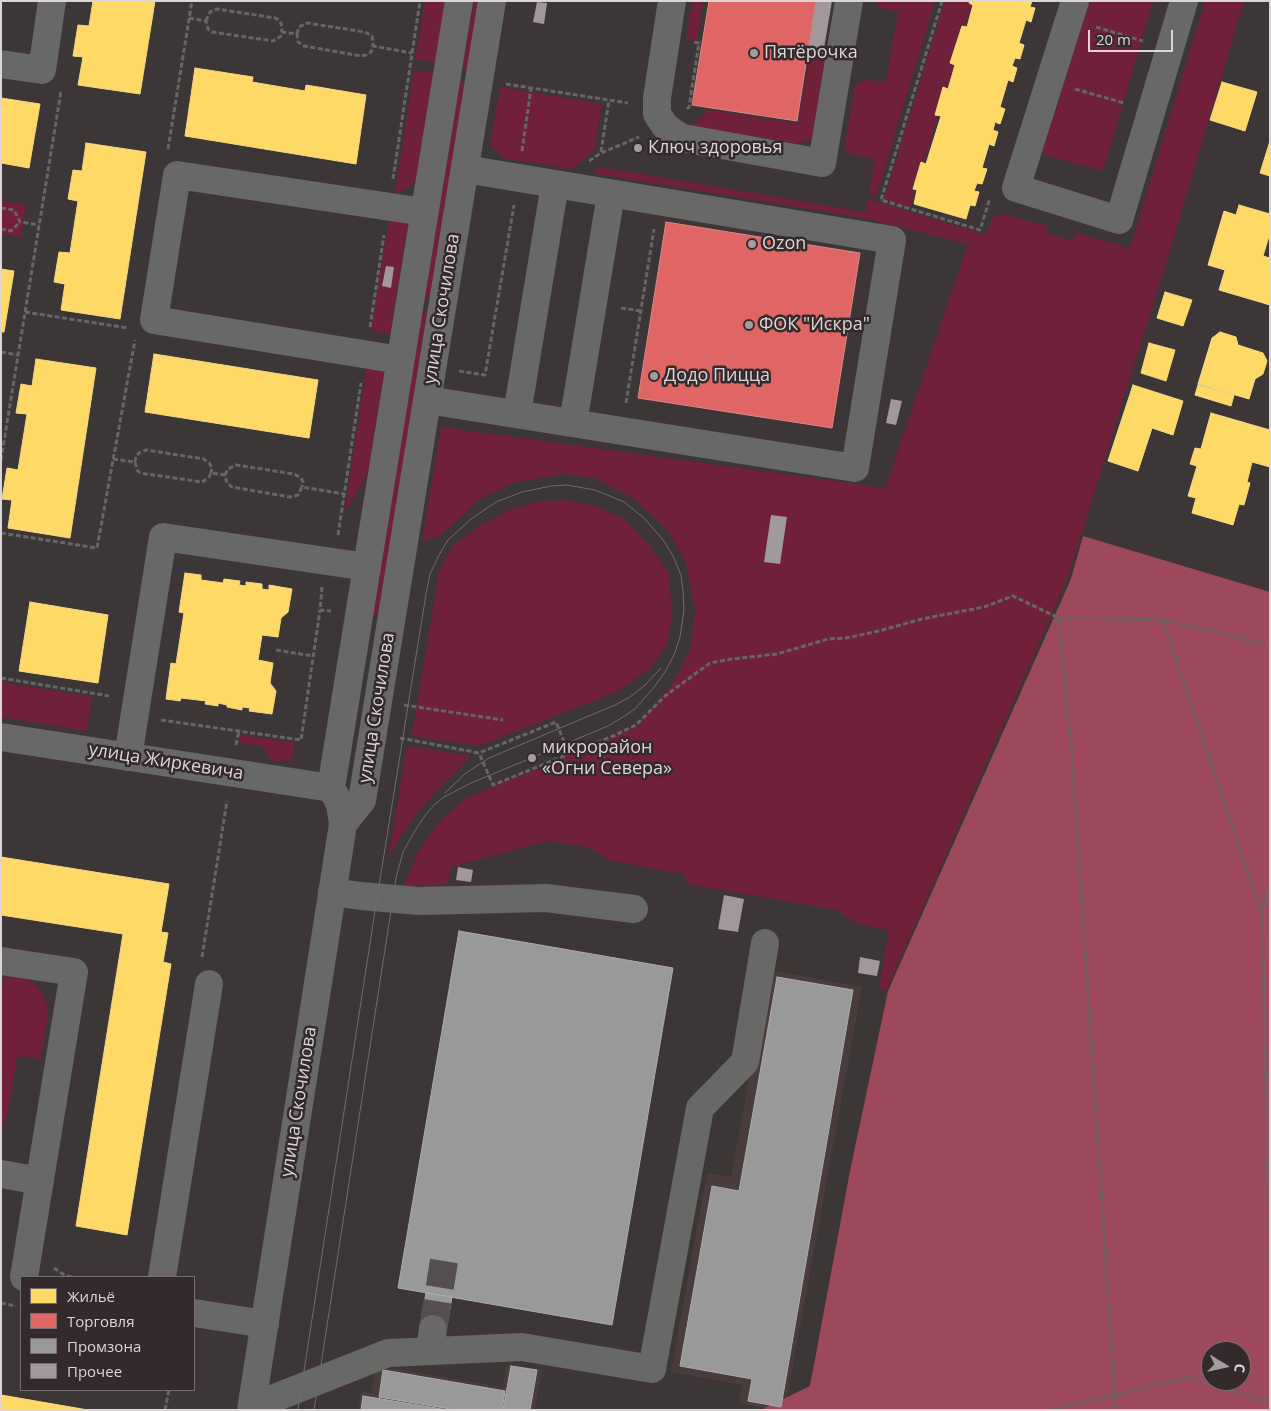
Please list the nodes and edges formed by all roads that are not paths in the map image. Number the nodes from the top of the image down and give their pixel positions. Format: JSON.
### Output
{"nodes":[{"id":1,"x":52,"y":1,"type":"edge"},
{"id":2,"x":458,"y":1,"type":"edge"},
{"id":3,"x":492,"y":1,"type":"edge"},
{"id":4,"x":672,"y":1,"type":"edge"},
{"id":5,"x":849,"y":1,"type":"edge"},
{"id":6,"x":1184,"y":1,"type":"edge"},
{"id":7,"x":1072,"y":10,"type":"edge"},
{"id":8,"x":1,"y":64,"type":"edge"},
{"id":9,"x":465,"y":169,"type":"junction"},
{"id":10,"x":555,"y":184,"type":"junction"},
{"id":11,"x":611,"y":194,"type":"junction"},
{"id":12,"x":424,"y":212,"type":"junction"},
{"id":13,"x":400,"y":360,"type":"junction"},
{"id":14,"x":440,"y":402,"type":"junction"},
{"id":15,"x":517,"y":414,"type":"junction"},
{"id":16,"x":573,"y":423,"type":"junction"},
{"id":17,"x":367,"y":567,"type":"junction"},
{"id":18,"x":1,"y":737,"type":"edge"},
{"id":19,"x":128,"y":756,"type":"junction"},
{"id":20,"x":331,"y":788,"type":"junction"},
{"id":21,"x":342,"y":824,"type":"junction"},
{"id":22,"x":332,"y":892,"type":"junction"},
{"id":23,"x":634,"y":909,"type":"dead end"},
{"id":24,"x":765,"y":943,"type":"dead end"},
{"id":25,"x":1,"y":961,"type":"edge"},
{"id":26,"x":209,"y":984,"type":"dead end"},
{"id":27,"x":1,"y":1174,"type":"edge"},
{"id":28,"x":40,"y":1181,"type":"junction"},
{"id":29,"x":24,"y":1276,"type":"edge"},
{"id":30,"x":162,"y":1276,"type":"edge"},
{"id":31,"x":195,"y":1313,"type":"edge"},
{"id":32,"x":265,"y":1324,"type":"junction"},
{"id":33,"x":251,"y":1408,"type":"edge"}],
"edges":[{"from":1,"to":8,"type":"street"},
{"from":2,"to":12,"type":"street"},
{"from":3,"to":9,"type":"street","name":"улица Скочилова"},
{"from":4,"to":5,"type":"street"},
{"from":6,"to":7,"type":"street"},
{"from":9,"to":10,"type":"street"},
{"from":9,"to":14,"type":"street","name":"улица Скочилова"},
{"from":10,"to":11,"type":"street"},
{"from":10,"to":15,"type":"street"},
{"from":11,"to":16,"type":"street"},
{"from":11,"to":16,"type":"street"},
{"from":12,"to":13,"type":"street"},
{"from":12,"to":13,"type":"street"},
{"from":13,"to":17,"type":"street"},
{"from":14,"to":15,"type":"street"},
{"from":14,"to":21,"type":"street","name":"улица Скочилова"},
{"from":15,"to":16,"type":"street"},
{"from":17,"to":19,"type":"street"},
{"from":17,"to":20,"type":"street"},
{"from":18,"to":19,"type":"street","name":"улица Жиркевича"},
{"from":19,"to":20,"type":"street","name":"улица Жиркевича"},
{"from":20,"to":21,"type":"street"},
{"from":21,"to":22,"type":"street","name":"улица Скочилова"},
{"from":22,"to":23,"type":"street"},
{"from":22,"to":32,"type":"street","name":"улица Скочилова"},
{"from":24,"to":33,"type":"street"},
{"from":25,"to":28,"type":"street"},
{"from":26,"to":30,"type":"street"},
{"from":27,"to":28,"type":"street"},
{"from":28,"to":29,"type":"street"},
{"from":31,"to":32,"type":"street"},
{"from":32,"to":33,"type":"street","name":"улица Скочилова"}]}
